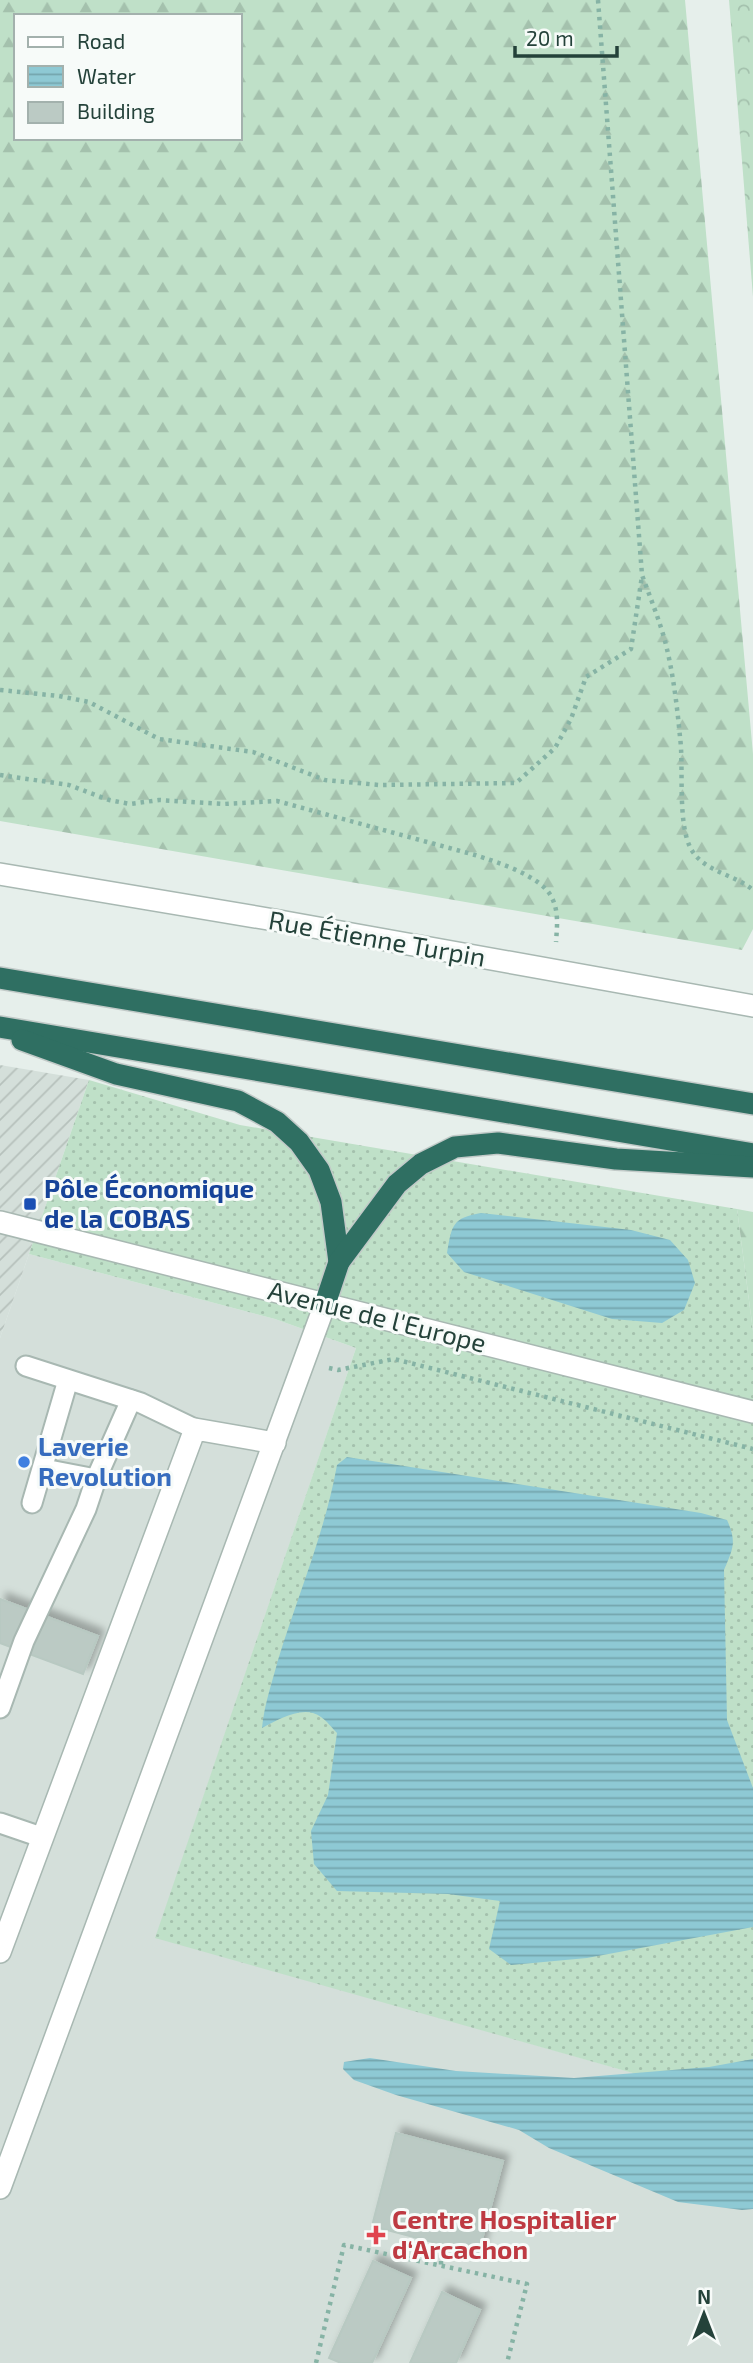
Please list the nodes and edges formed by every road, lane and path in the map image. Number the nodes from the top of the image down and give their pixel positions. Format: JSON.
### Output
{"nodes":[{"id":1,"x":598,"y":0,"type":"edge"},
{"id":2,"x":642,"y":575,"type":"junction"},
{"id":3,"x":0,"y":690,"type":"edge"},
{"id":4,"x":0,"y":775,"type":"edge"},
{"id":5,"x":0,"y":874,"type":"edge"},
{"id":6,"x":753,"y":890,"type":"edge"},
{"id":7,"x":553,"y":971,"type":"junction"},
{"id":8,"x":0,"y":978,"type":"edge"},
{"id":9,"x":753,"y":1006,"type":"edge"},
{"id":10,"x":0,"y":1027,"type":"edge"},
{"id":11,"x":0,"y":1033,"type":"edge"},
{"id":12,"x":753,"y":1104,"type":"edge"},
{"id":13,"x":753,"y":1154,"type":"edge"},
{"id":14,"x":753,"y":1167,"type":"edge"},
{"id":15,"x":0,"y":1222,"type":"edge"},
{"id":16,"x":339,"y":1262,"type":"junction"},
{"id":17,"x":325,"y":1304,"type":"junction"},
{"id":18,"x":304,"y":1364,"type":"junction"},
{"id":19,"x":26,"y":1366,"type":"dead end"},
{"id":20,"x":68,"y":1380,"type":"junction"},
{"id":21,"x":131,"y":1401,"type":"junction"},
{"id":22,"x":753,"y":1412,"type":"edge"},
{"id":23,"x":195,"y":1429,"type":"junction"},
{"id":24,"x":275,"y":1443,"type":"junction"},
{"id":25,"x":753,"y":1449,"type":"edge"},
{"id":26,"x":44,"y":1469,"type":"junction"},
{"id":27,"x":96,"y":1479,"type":"junction"},
{"id":28,"x":33,"y":1503,"type":"dead end"},
{"id":29,"x":0,"y":1708,"type":"edge"},
{"id":30,"x":0,"y":1823,"type":"edge"},
{"id":31,"x":41,"y":1837,"type":"junction"},
{"id":32,"x":0,"y":1951,"type":"edge"},
{"id":33,"x":0,"y":2188,"type":"edge"},
{"id":34,"x":441,"y":2244,"type":"dead end"},
{"id":35,"x":441,"y":2266,"type":"junction"},
{"id":36,"x":316,"y":2363,"type":"edge"},
{"id":37,"x":507,"y":2363,"type":"edge"}],
"edges":[{"from":1,"to":2,"type":"path"},
{"from":2,"to":3,"type":"path"},
{"from":2,"to":6,"type":"path"},
{"from":4,"to":7,"type":"path"},
{"from":5,"to":7,"type":"street","name":"Rue Étienne Turpin"},
{"from":7,"to":9,"type":"street","name":"Rue Étienne Turpin"},
{"from":8,"to":12,"type":"highway"},
{"from":10,"to":13,"type":"highway"},
{"from":11,"to":16,"type":"highway"},
{"from":14,"to":16,"type":"highway"},
{"from":15,"to":17,"type":"street","name":"Avenue de l'Europe"},
{"from":16,"to":17,"type":"highway"},
{"from":17,"to":18,"type":"street"},
{"from":17,"to":22,"type":"street","name":"Avenue de l'Europe"},
{"from":18,"to":24,"type":"street"},
{"from":18,"to":25,"type":"path"},
{"from":19,"to":20,"type":"lane"},
{"from":20,"to":21,"type":"lane"},
{"from":20,"to":26,"type":"lane"},
{"from":21,"to":23,"type":"lane"},
{"from":21,"to":27,"type":"lane"},
{"from":23,"to":24,"type":"street"},
{"from":23,"to":31,"type":"street"},
{"from":24,"to":33,"type":"street"},
{"from":26,"to":27,"type":"lane"},
{"from":26,"to":28,"type":"lane"},
{"from":27,"to":29,"type":"lane"},
{"from":30,"to":31,"type":"lane"},
{"from":31,"to":32,"type":"street"},
{"from":34,"to":35,"type":"path"},
{"from":35,"to":36,"type":"path"},
{"from":35,"to":37,"type":"path"}]}
